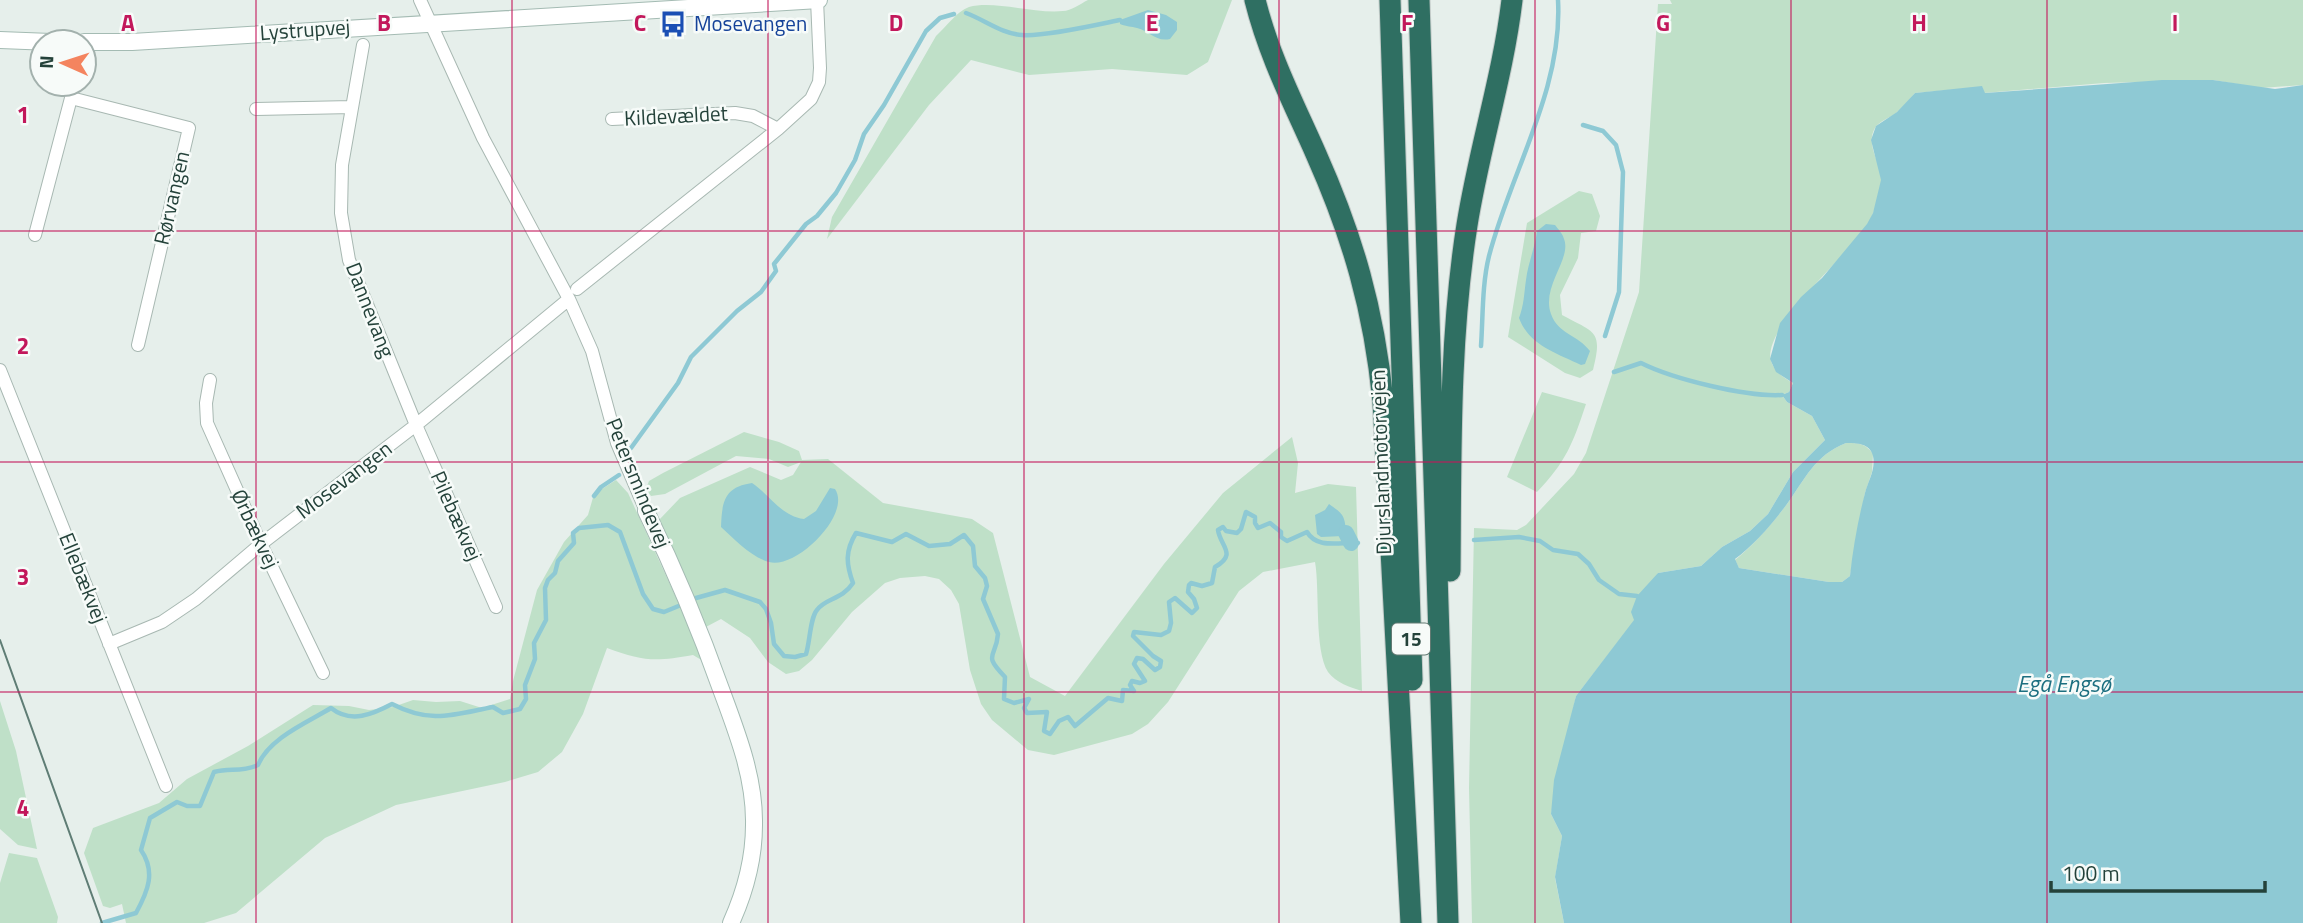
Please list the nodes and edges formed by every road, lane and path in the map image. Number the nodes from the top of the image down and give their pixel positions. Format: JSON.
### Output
{"nodes":[{"id":1,"x":420,"y":0,"type":"edge"},
{"id":2,"x":818,"y":0,"type":"edge"},
{"id":3,"x":1255,"y":0,"type":"edge"},
{"id":4,"x":1390,"y":0,"type":"edge"},
{"id":5,"x":1419,"y":0,"type":"edge"},
{"id":6,"x":1512,"y":0,"type":"edge"},
{"id":7,"x":430,"y":22,"type":"junction"},
{"id":8,"x":0,"y":40,"type":"edge"},
{"id":9,"x":28,"y":41,"type":"edge"},
{"id":10,"x":98,"y":42,"type":"edge"},
{"id":11,"x":363,"y":45,"type":"dead end"},
{"id":12,"x":71,"y":98,"type":"joint"},
{"id":13,"x":352,"y":107,"type":"junction"},
{"id":14,"x":256,"y":109,"type":"dead end"},
{"id":15,"x":612,"y":119,"type":"dead end"},
{"id":16,"x":778,"y":129,"type":"junction"},
{"id":17,"x":35,"y":235,"type":"dead end"},
{"id":18,"x":573,"y":294,"type":"junction"},
{"id":19,"x":138,"y":345,"type":"dead end"},
{"id":20,"x":0,"y":370,"type":"edge"},
{"id":21,"x":210,"y":380,"type":"dead end"},
{"id":22,"x":416,"y":425,"type":"junction"},
{"id":23,"x":646,"y":511,"type":"joint"},
{"id":24,"x":261,"y":544,"type":"junction"},
{"id":25,"x":496,"y":607,"type":"dead end"},
{"id":26,"x":109,"y":644,"type":"junction"},
{"id":27,"x":323,"y":673,"type":"dead end"},
{"id":28,"x":166,"y":786,"type":"dead end"},
{"id":29,"x":1443,"y":804,"type":"junction"},
{"id":30,"x":731,"y":923,"type":"edge"},
{"id":31,"x":1411,"y":923,"type":"edge"},
{"id":32,"x":1419,"y":923,"type":"edge"},
{"id":33,"x":1448,"y":923,"type":"edge"}],
"edges":[{"from":1,"to":7,"type":"street","name":"Petersmindevej"},
{"from":2,"to":7,"type":"street","name":"Lystrupvej"},
{"from":2,"to":16,"type":"street","name":"Mosevangen"},
{"from":3,"to":31,"type":"highway"},
{"from":4,"to":32,"type":"highway","name":"Djurslandmotorvejen","number":"15"},
{"from":5,"to":29,"type":"highway","number":"15"},
{"from":6,"to":29,"type":"highway"},
{"from":7,"to":10,"type":"street","name":"Lystrupvej"},
{"from":7,"to":18,"type":"street","name":"Petersmindevej"},
{"from":8,"to":9,"type":"street"},
{"from":11,"to":13,"type":"street","name":"Dannevang"},
{"from":12,"to":17,"type":"street"},
{"from":12,"to":19,"type":"street","name":"Rørvangen"},
{"from":13,"to":14,"type":"street"},
{"from":13,"to":22,"type":"street","name":"Dannevang"},
{"from":15,"to":16,"type":"street","name":"Kildevældet"},
{"from":16,"to":18,"type":"street","name":"Mosevangen"},
{"from":18,"to":22,"type":"street","name":"Mosevangen"},
{"from":18,"to":23,"type":"street","name":"Petersmindevej"},
{"from":20,"to":26,"type":"street","name":"Ellebækvej"},
{"from":21,"to":24,"type":"street","name":"Ørbækvej"},
{"from":22,"to":24,"type":"street","name":"Mosevangen"},
{"from":22,"to":25,"type":"street","name":"Pilebækvej"},
{"from":23,"to":30,"type":"street","name":"Petersmindevej"},
{"from":24,"to":26,"type":"street","name":"Mosevangen"},
{"from":24,"to":27,"type":"street","name":"Ørbækvej"},
{"from":26,"to":28,"type":"street","name":"Ellebækvej"},
{"from":29,"to":33,"type":"highway","number":"15"}]}
